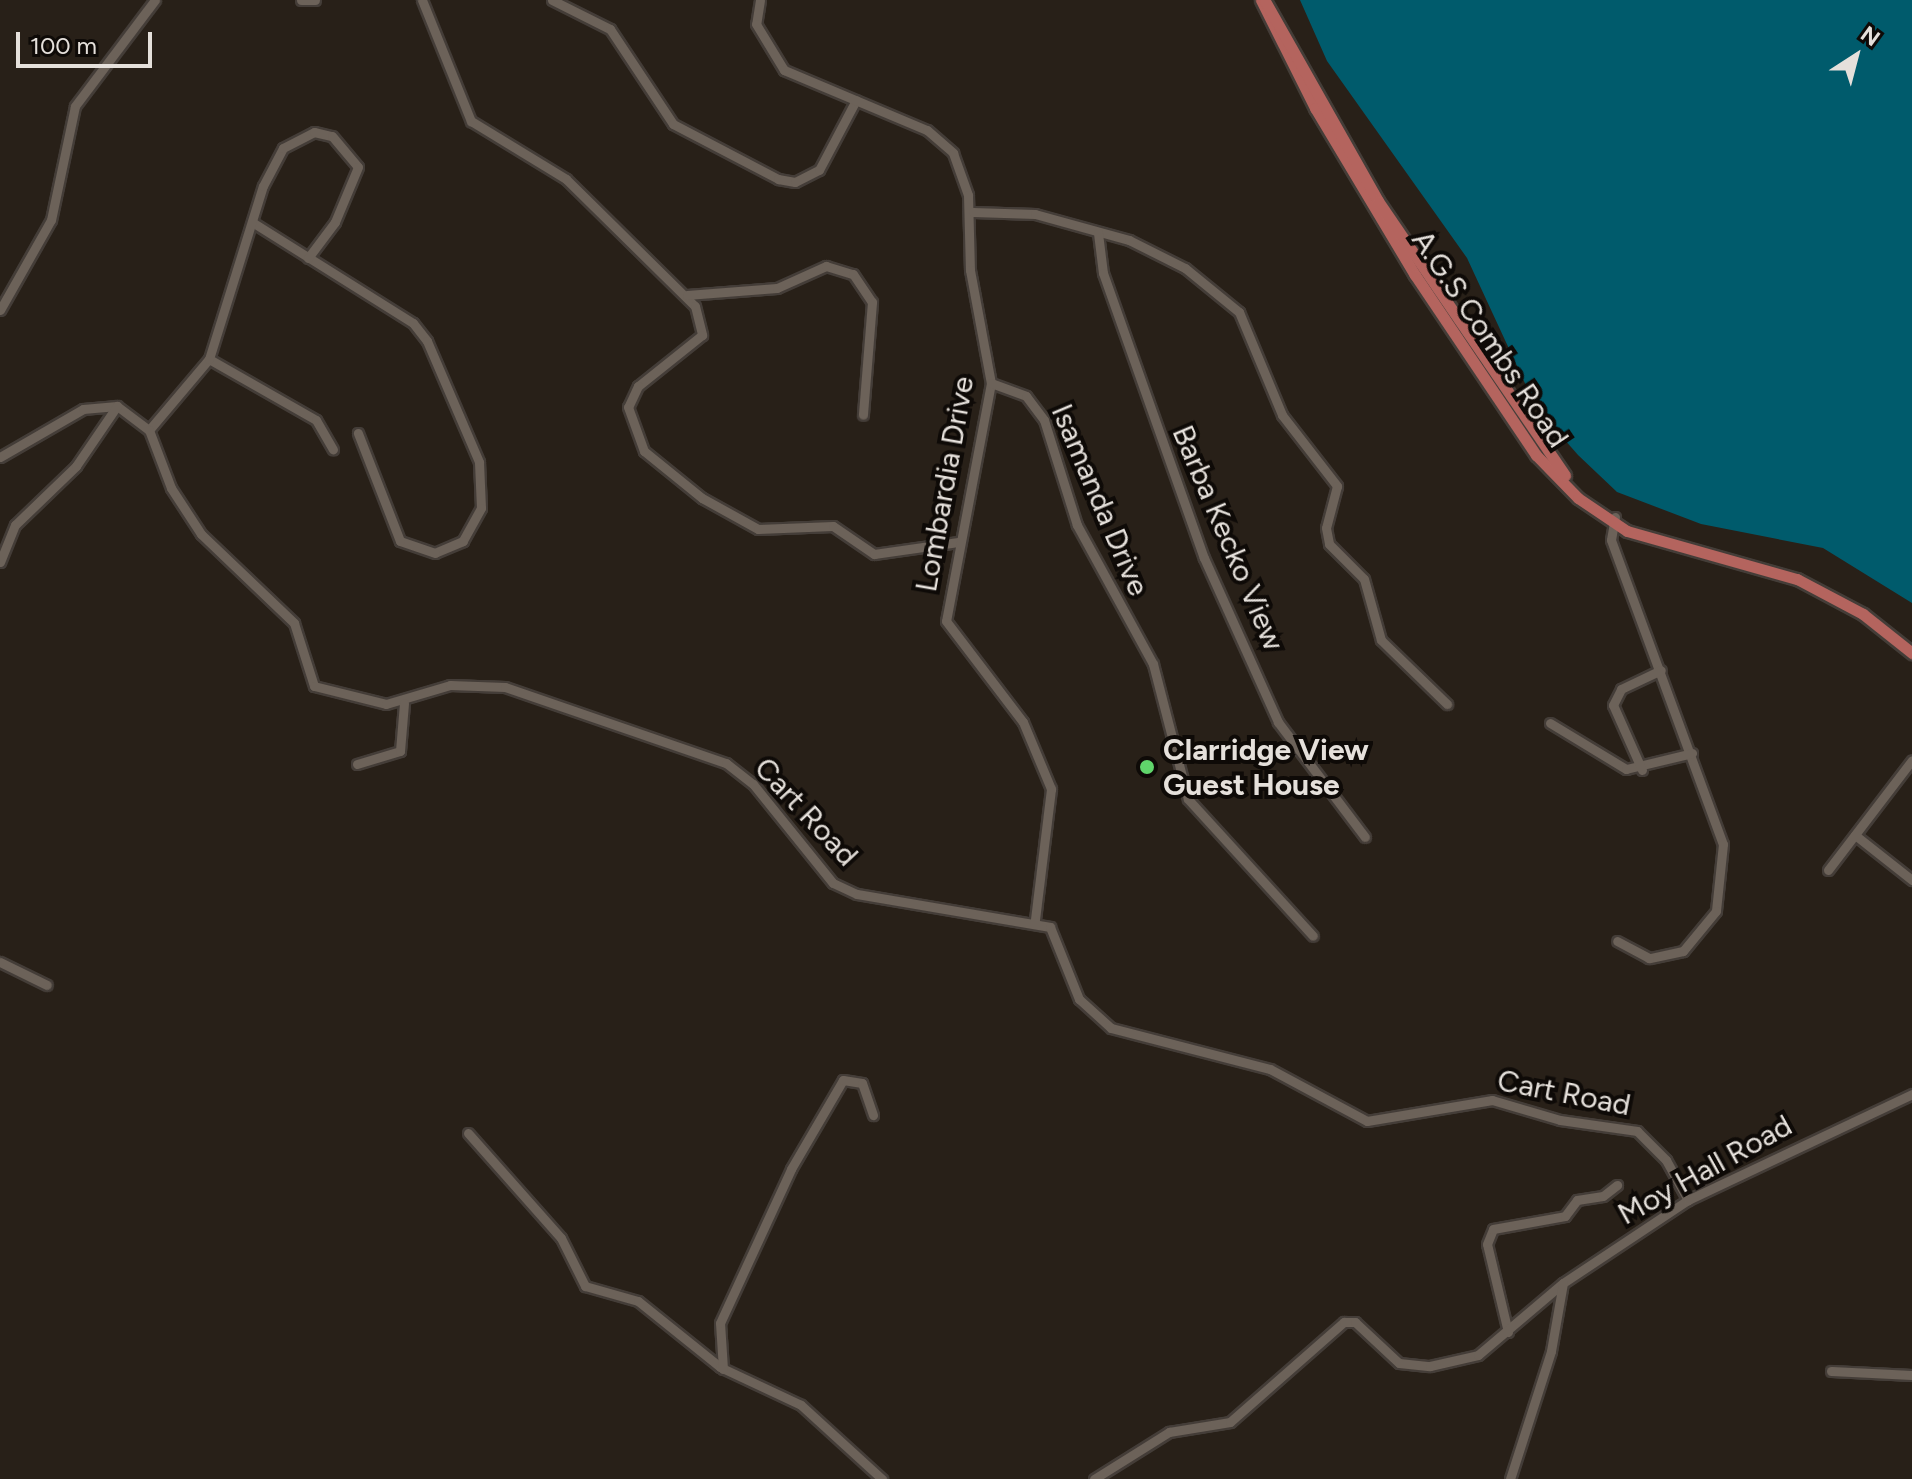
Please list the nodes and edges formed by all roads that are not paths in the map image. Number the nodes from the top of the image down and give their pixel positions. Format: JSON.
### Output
{"nodes":[{"id":1,"x":155,"y":0,"type":"edge"},
{"id":2,"x":301,"y":0,"type":"edge"},
{"id":3,"x":315,"y":0,"type":"edge"},
{"id":4,"x":422,"y":0,"type":"edge"},
{"id":5,"x":552,"y":0,"type":"edge"},
{"id":6,"x":760,"y":0,"type":"edge"},
{"id":7,"x":1263,"y":0,"type":"edge"},
{"id":8,"x":856,"y":100,"type":"junction"},
{"id":9,"x":973,"y":212,"type":"junction"},
{"id":10,"x":252,"y":222,"type":"junction"},
{"id":11,"x":1098,"y":233,"type":"junction"},
{"id":12,"x":308,"y":258,"type":"junction"},
{"id":13,"x":687,"y":295,"type":"junction"},
{"id":14,"x":0,"y":310,"type":"edge"},
{"id":15,"x":209,"y":359,"type":"junction"},
{"id":16,"x":991,"y":383,"type":"junction"},
{"id":17,"x":117,"y":406,"type":"junction"},
{"id":18,"x":863,"y":415,"type":"dead end"},
{"id":19,"x":149,"y":430,"type":"junction"},
{"id":20,"x":358,"y":433,"type":"dead end"},
{"id":21,"x":333,"y":449,"type":"dead end"},
{"id":22,"x":0,"y":457,"type":"edge"},
{"id":23,"x":1614,"y":520,"type":"junction"},
{"id":24,"x":958,"y":542,"type":"junction"},
{"id":25,"x":0,"y":562,"type":"edge"},
{"id":26,"x":1912,"y":643,"type":"edge"},
{"id":27,"x":1912,"y":653,"type":"edge"},
{"id":28,"x":1661,"y":670,"type":"junction"},
{"id":29,"x":404,"y":703,"type":"junction"},
{"id":30,"x":1447,"y":704,"type":"dead end"},
{"id":31,"x":1550,"y":723,"type":"dead end"},
{"id":32,"x":1692,"y":753,"type":"junction"},
{"id":33,"x":1912,"y":760,"type":"edge"},
{"id":34,"x":357,"y":764,"type":"dead end"},
{"id":35,"x":1642,"y":770,"type":"junction"},
{"id":36,"x":1855,"y":835,"type":"junction"},
{"id":37,"x":1365,"y":837,"type":"dead end"},
{"id":38,"x":1828,"y":870,"type":"dead end"},
{"id":39,"x":1912,"y":880,"type":"edge"},
{"id":40,"x":1035,"y":920,"type":"junction"},
{"id":41,"x":1313,"y":936,"type":"dead end"},
{"id":42,"x":1617,"y":941,"type":"dead end"},
{"id":43,"x":0,"y":962,"type":"edge"},
{"id":44,"x":47,"y":985,"type":"dead end"},
{"id":45,"x":1912,"y":1094,"type":"edge"},
{"id":46,"x":873,"y":1115,"type":"dead end"},
{"id":47,"x":468,"y":1133,"type":"dead end"},
{"id":48,"x":1617,"y":1185,"type":"dead end"},
{"id":49,"x":1688,"y":1200,"type":"junction"},
{"id":50,"x":1563,"y":1283,"type":"junction"},
{"id":51,"x":1508,"y":1332,"type":"junction"},
{"id":52,"x":723,"y":1369,"type":"junction"},
{"id":53,"x":1831,"y":1371,"type":"dead end"},
{"id":54,"x":1912,"y":1375,"type":"edge"},
{"id":55,"x":882,"y":1479,"type":"edge"},
{"id":56,"x":1094,"y":1479,"type":"edge"},
{"id":57,"x":1510,"y":1479,"type":"edge"}],
"edges":[{"from":1,"to":14,"type":"street"},
{"from":2,"to":3,"type":"street"},
{"from":4,"to":13,"type":"street"},
{"from":5,"to":8,"type":"street"},
{"from":6,"to":8,"type":"street","name":"Lombardia Drive"},
{"from":7,"to":23,"type":"main road","name":"A.G.S Combs Road"},
{"from":8,"to":9,"type":"street","name":"Lombardia Drive"},
{"from":9,"to":11,"type":"street"},
{"from":9,"to":16,"type":"street","name":"Lombardia Drive"},
{"from":10,"to":12,"type":"street"},
{"from":10,"to":12,"type":"street"},
{"from":10,"to":15,"type":"street"},
{"from":11,"to":30,"type":"street"},
{"from":11,"to":37,"type":"street","name":"Barba Kecko View"},
{"from":12,"to":20,"type":"street"},
{"from":13,"to":18,"type":"street"},
{"from":13,"to":24,"type":"street"},
{"from":15,"to":19,"type":"street"},
{"from":15,"to":21,"type":"street"},
{"from":16,"to":24,"type":"street","name":"Lombardia Drive"},
{"from":16,"to":41,"type":"street","name":"Isamanda Drive"},
{"from":17,"to":19,"type":"street"},
{"from":17,"to":22,"type":"street"},
{"from":17,"to":25,"type":"street"},
{"from":19,"to":29,"type":"street"},
{"from":23,"to":26,"type":"main road","name":"A.G.S Combs Road"},
{"from":23,"to":27,"type":"main road","name":"A.G.S Combs Road"},
{"from":23,"to":28,"type":"street"},
{"from":24,"to":40,"type":"street","name":"Lombardia Drive"},
{"from":28,"to":32,"type":"street"},
{"from":28,"to":35,"type":"street"},
{"from":29,"to":34,"type":"street"},
{"from":29,"to":40,"type":"street","name":"Cart Road"},
{"from":31,"to":35,"type":"street"},
{"from":32,"to":35,"type":"street"},
{"from":32,"to":42,"type":"street"},
{"from":33,"to":36,"type":"street"},
{"from":36,"to":38,"type":"street"},
{"from":36,"to":39,"type":"street"},
{"from":40,"to":49,"type":"street","name":"Cart Road"},
{"from":43,"to":44,"type":"street"},
{"from":45,"to":49,"type":"street","name":"Moy Hall Road"},
{"from":46,"to":52,"type":"street"},
{"from":47,"to":52,"type":"street"},
{"from":48,"to":51,"type":"street"},
{"from":49,"to":50,"type":"street","name":"Moy Hall Road"},
{"from":50,"to":51,"type":"street","name":"Moy Hall Road"},
{"from":50,"to":57,"type":"street"},
{"from":51,"to":56,"type":"street","name":"Moy Hall Road"},
{"from":52,"to":55,"type":"street"},
{"from":53,"to":54,"type":"street"}]}
